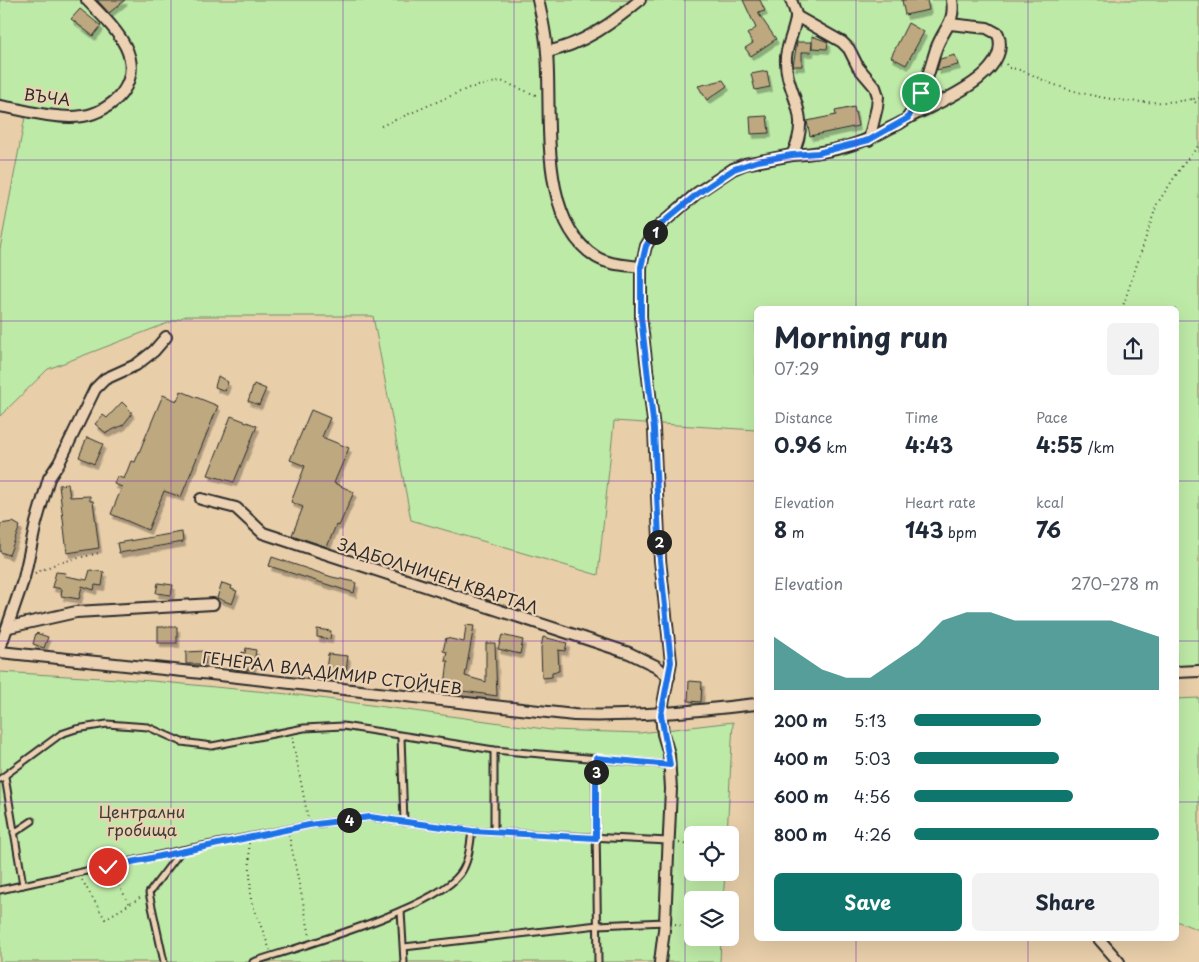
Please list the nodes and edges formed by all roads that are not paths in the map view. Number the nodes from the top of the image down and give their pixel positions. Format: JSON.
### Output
{"nodes":[{"id":1,"x":88,"y":0,"type":"edge"},
{"id":2,"x":538,"y":0,"type":"edge"},
{"id":3,"x":640,"y":0,"type":"edge"},
{"id":4,"x":791,"y":0,"type":"edge"},
{"id":5,"x":952,"y":0,"type":"edge"},
{"id":6,"x":796,"y":16,"type":"junction"},
{"id":7,"x":950,"y":24,"type":"junction"},
{"id":8,"x":547,"y":52,"type":"junction"},
{"id":9,"x":0,"y":106,"type":"edge"},
{"id":10,"x":908,"y":118,"type":"junction"},
{"id":11,"x":869,"y":140,"type":"junction"},
{"id":12,"x":792,"y":155,"type":"junction"},
{"id":13,"x":641,"y":267,"type":"junction"},
{"id":14,"x":166,"y":337,"type":"dead end"},
{"id":15,"x":201,"y":498,"type":"dead end"},
{"id":16,"x":213,"y":604,"type":"dead end"},
{"id":17,"x":9,"y":627,"type":"junction"},
{"id":18,"x":0,"y":648,"type":"edge"},
{"id":19,"x":0,"y":652,"type":"edge"},
{"id":20,"x":1199,"y":671,"type":"edge"},
{"id":21,"x":1179,"y":672,"type":"edge"},
{"id":22,"x":669,"y":677,"type":"junction"},
{"id":23,"x":754,"y":704,"type":"edge"},
{"id":24,"x":661,"y":715,"type":"junction"},
{"id":25,"x":401,"y":736,"type":"junction"},
{"id":26,"x":494,"y":750,"type":"junction"},
{"id":27,"x":596,"y":758,"type":"junction"},
{"id":28,"x":670,"y":765,"type":"junction"},
{"id":29,"x":2,"y":778,"type":"edge"},
{"id":30,"x":32,"y":821,"type":"dead end"},
{"id":31,"x":404,"y":822,"type":"junction"},
{"id":32,"x":472,"y":831,"type":"junction"},
{"id":33,"x":494,"y":832,"type":"junction"},
{"id":34,"x":14,"y":833,"type":"junction"},
{"id":35,"x":596,"y":838,"type":"junction"},
{"id":36,"x":669,"y":841,"type":"junction"},
{"id":37,"x":182,"y":850,"type":"junction"},
{"id":38,"x":23,"y":885,"type":"junction"},
{"id":39,"x":0,"y":890,"type":"edge"},
{"id":40,"x":401,"y":910,"type":"junction"},
{"id":41,"x":665,"y":922,"type":"junction"},
{"id":42,"x":598,"y":925,"type":"junction"},
{"id":43,"x":1101,"y":941,"type":"edge"},
{"id":44,"x":404,"y":947,"type":"junction"},
{"id":45,"x":274,"y":955,"type":"junction"},
{"id":46,"x":164,"y":962,"type":"edge"},
{"id":47,"x":253,"y":962,"type":"edge"},
{"id":48,"x":277,"y":962,"type":"edge"},
{"id":49,"x":404,"y":962,"type":"edge"},
{"id":50,"x":598,"y":962,"type":"edge"},
{"id":51,"x":660,"y":962,"type":"edge"},
{"id":52,"x":1119,"y":962,"type":"edge"}],
"edges":[{"from":1,"to":9,"type":"street","name":"ВЪЧА"},
{"from":2,"to":8,"type":"street"},
{"from":3,"to":8,"type":"street"},
{"from":4,"to":6,"type":"street"},
{"from":5,"to":7,"type":"street"},
{"from":6,"to":11,"type":"street"},
{"from":6,"to":12,"type":"street"},
{"from":7,"to":10,"type":"street"},
{"from":7,"to":10,"type":"street"},
{"from":8,"to":13,"type":"street"},
{"from":10,"to":11,"type":"street"},
{"from":11,"to":12,"type":"street"},
{"from":12,"to":13,"type":"street"},
{"from":13,"to":22,"type":"street"},
{"from":14,"to":17,"type":"street"},
{"from":15,"to":22,"type":"street","name":"ЗАДБОЛНИЧЕН КВАРТАЛ"},
{"from":16,"to":17,"type":"street"},
{"from":17,"to":18,"type":"street"},
{"from":19,"to":24,"type":"street","name":"ГЕНЕРАЛ ВЛАДИМИР СТОЙЧЕВ"},
{"from":20,"to":21,"type":"street"},
{"from":22,"to":24,"type":"street"},
{"from":23,"to":24,"type":"street","name":"ГЕНЕРАЛ ВЛАДИМИР СТОЙЧЕВ"},
{"from":24,"to":28,"type":"street"},
{"from":25,"to":26,"type":"lane"},
{"from":25,"to":29,"type":"lane"},
{"from":25,"to":31,"type":"lane"},
{"from":26,"to":27,"type":"lane"},
{"from":26,"to":33,"type":"lane"},
{"from":27,"to":28,"type":"lane"},
{"from":27,"to":35,"type":"lane"},
{"from":28,"to":36,"type":"street"},
{"from":29,"to":34,"type":"lane"},
{"from":30,"to":34,"type":"lane"},
{"from":31,"to":32,"type":"lane"},
{"from":31,"to":37,"type":"lane"},
{"from":32,"to":33,"type":"lane"},
{"from":32,"to":40,"type":"lane"},
{"from":33,"to":35,"type":"lane"},
{"from":34,"to":38,"type":"lane"},
{"from":35,"to":36,"type":"lane"},
{"from":35,"to":42,"type":"lane"},
{"from":36,"to":41,"type":"street"},
{"from":37,"to":38,"type":"lane"},
{"from":37,"to":46,"type":"lane"},
{"from":38,"to":39,"type":"lane"},
{"from":40,"to":44,"type":"lane"},
{"from":40,"to":45,"type":"lane"},
{"from":41,"to":42,"type":"lane"},
{"from":41,"to":51,"type":"street"},
{"from":42,"to":44,"type":"lane"},
{"from":42,"to":50,"type":"lane"},
{"from":43,"to":52,"type":"street"},
{"from":44,"to":49,"type":"lane"},
{"from":45,"to":47,"type":"lane"},
{"from":45,"to":48,"type":"lane"}]}
